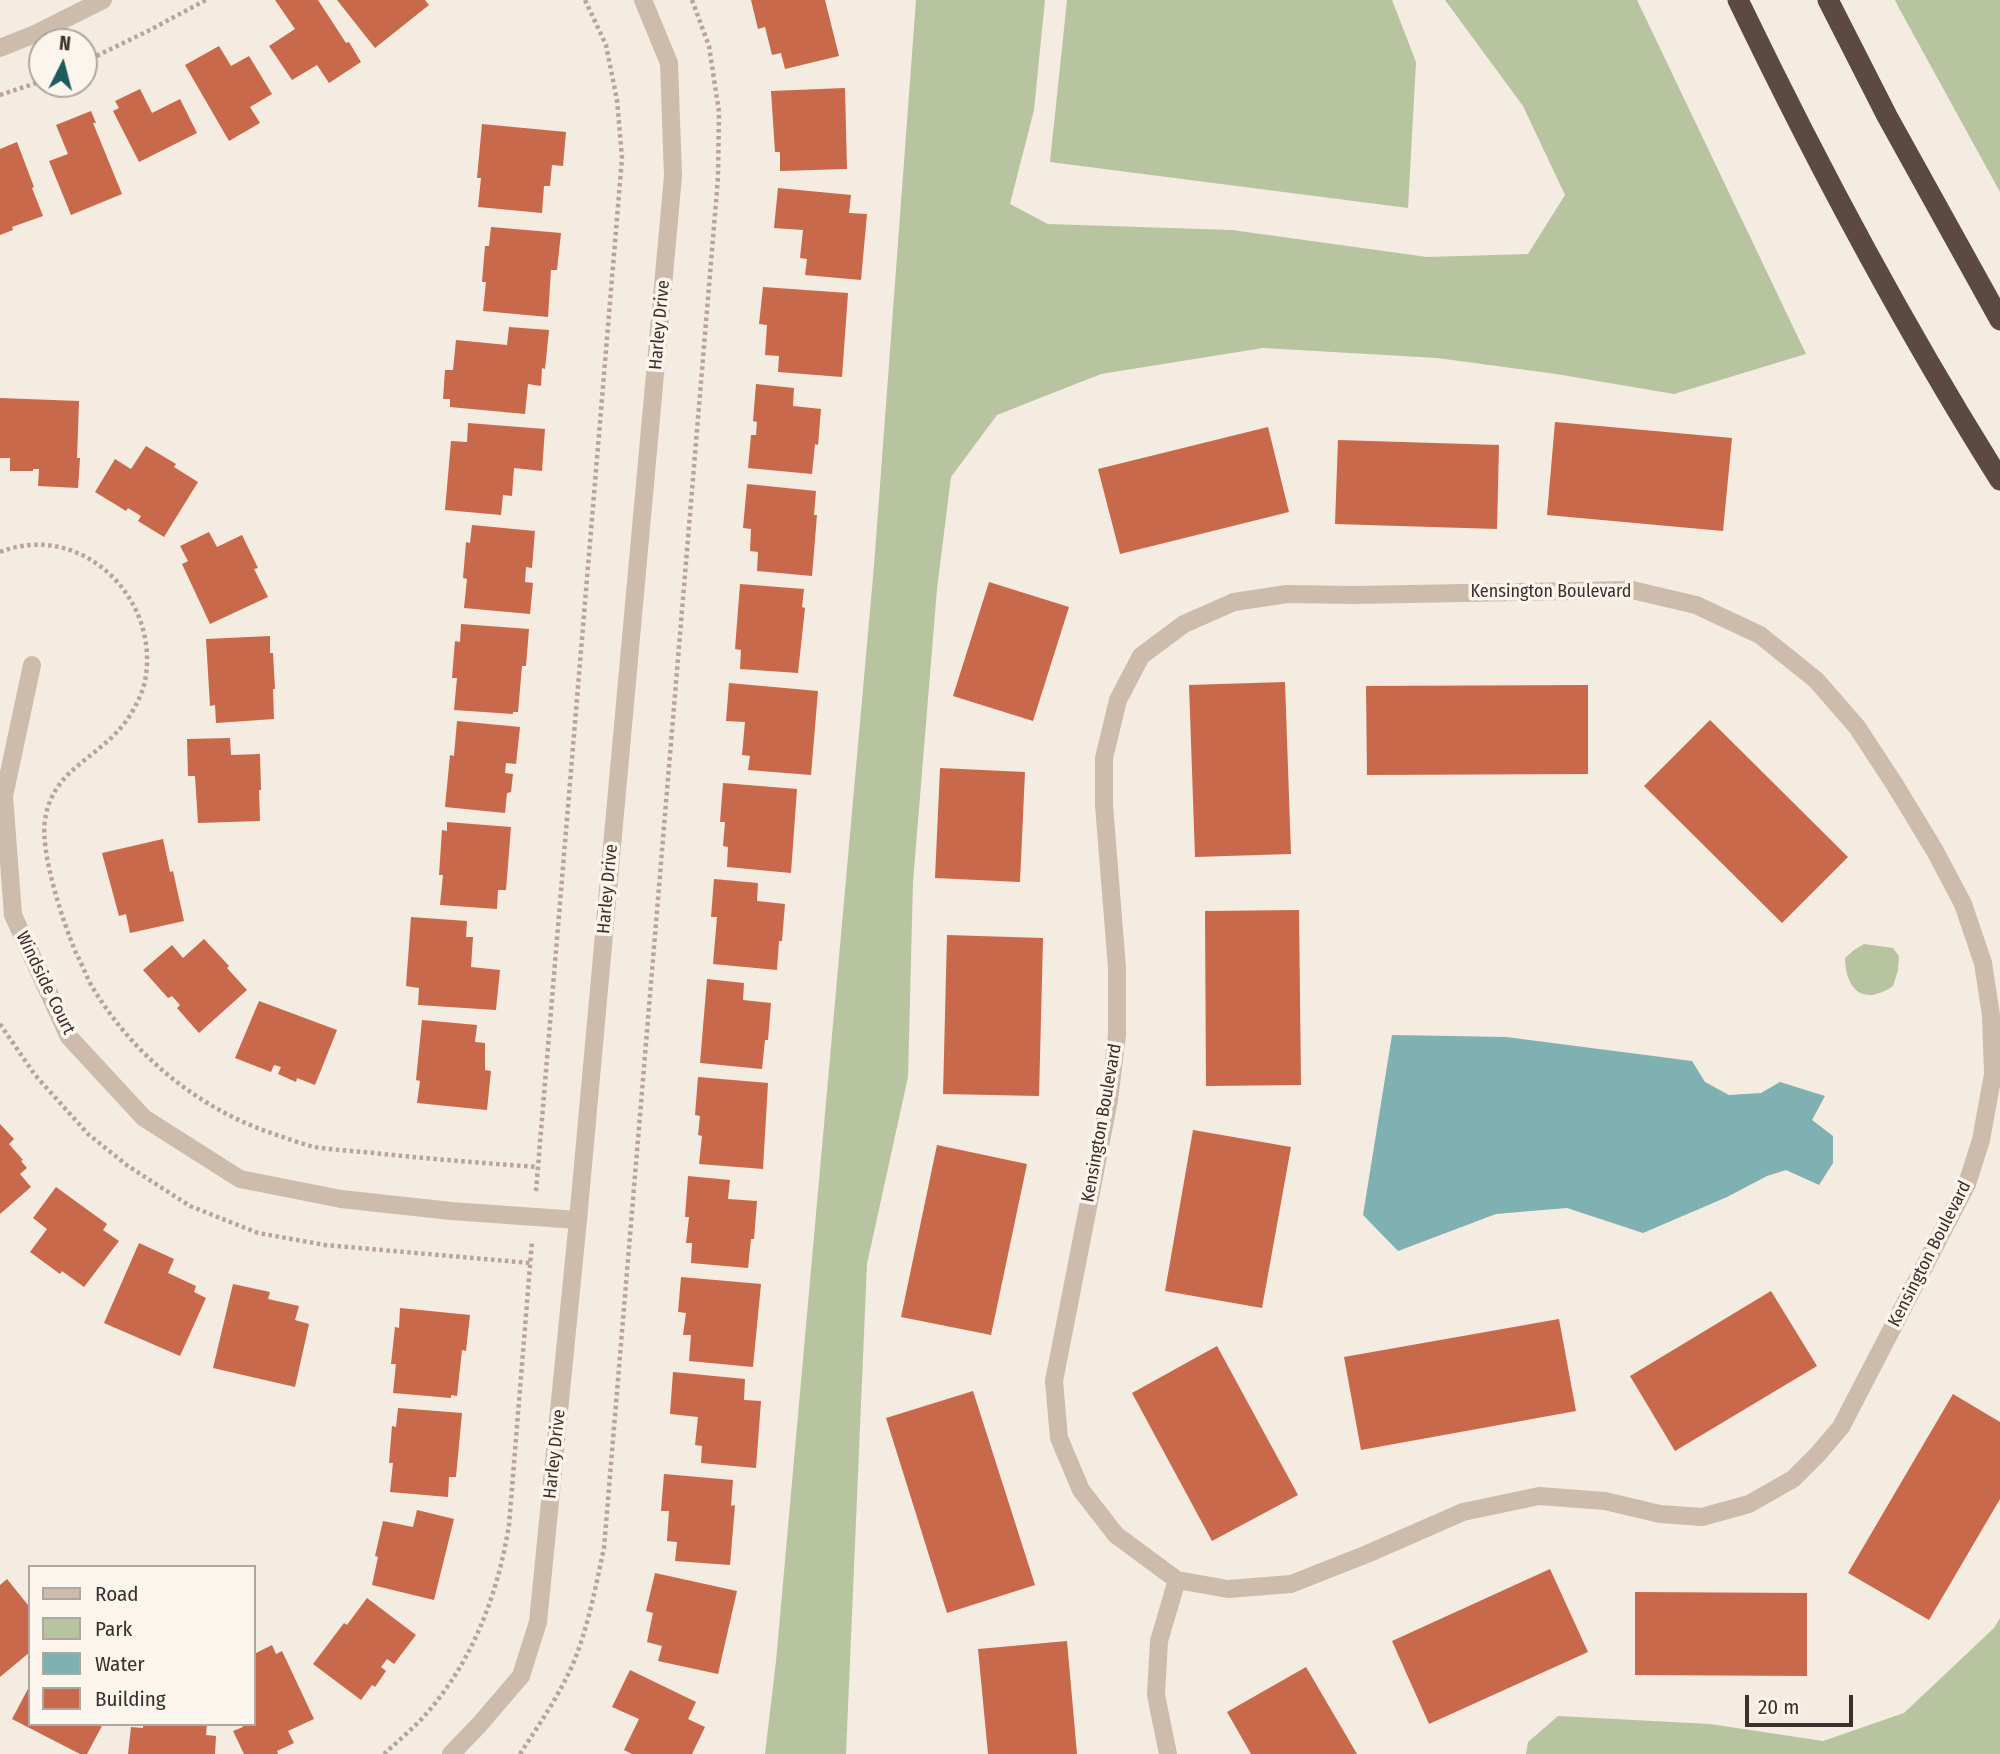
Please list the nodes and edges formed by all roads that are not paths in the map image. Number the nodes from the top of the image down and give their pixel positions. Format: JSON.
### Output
{"nodes":[{"id":1,"x":103,"y":0,"type":"edge"},
{"id":2,"x":643,"y":0,"type":"edge"},
{"id":3,"x":1738,"y":0,"type":"edge"},
{"id":4,"x":1828,"y":0,"type":"edge"},
{"id":5,"x":0,"y":48,"type":"edge"},
{"id":6,"x":2000,"y":320,"type":"edge"},
{"id":7,"x":2000,"y":480,"type":"edge"},
{"id":8,"x":32,"y":664,"type":"dead end"},
{"id":9,"x":578,"y":1220,"type":"junction"},
{"id":10,"x":1177,"y":1580,"type":"junction"},
{"id":11,"x":451,"y":1754,"type":"edge"},
{"id":12,"x":1168,"y":1754,"type":"edge"}],
"edges":[{"from":1,"to":5,"type":"street"},
{"from":2,"to":9,"type":"street","name":"Harley Drive"},
{"from":3,"to":7,"type":"highway"},
{"from":4,"to":6,"type":"highway"},
{"from":8,"to":9,"type":"street","name":"Windside Court"},
{"from":9,"to":11,"type":"street","name":"Harley Drive"},
{"from":10,"to":10,"type":"street","name":"Kensington Boulevard"},
{"from":10,"to":12,"type":"street"}]}
